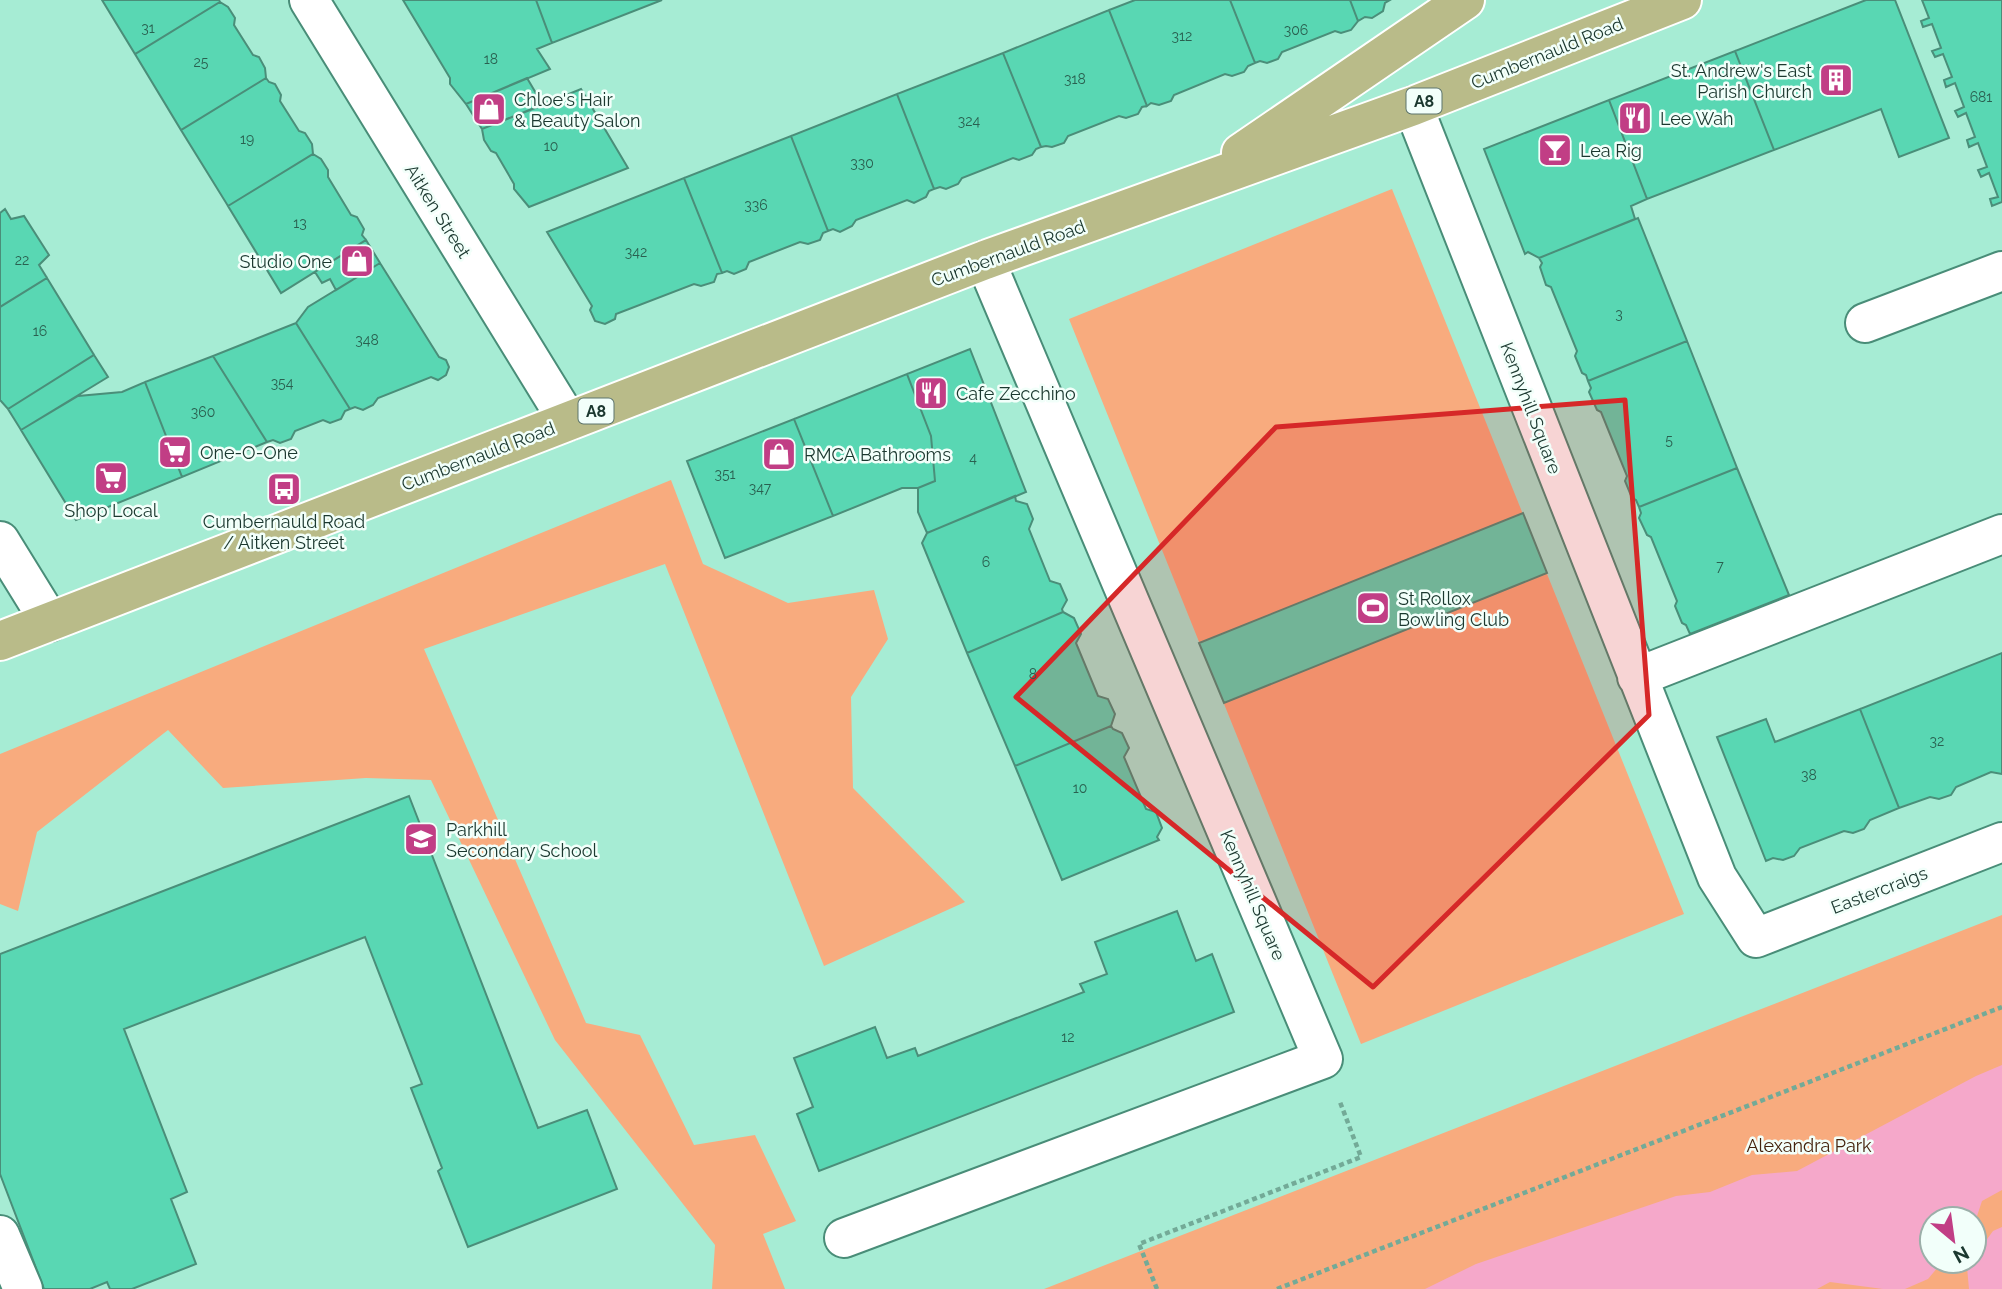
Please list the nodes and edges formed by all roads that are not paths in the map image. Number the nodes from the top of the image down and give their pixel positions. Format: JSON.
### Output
{"nodes":[{"id":1,"x":309,"y":0,"type":"edge"},
{"id":2,"x":1465,"y":0,"type":"edge"},
{"id":3,"x":1664,"y":4,"type":"edge"},
{"id":4,"x":1413,"y":106,"type":"junction"},
{"id":5,"x":1193,"y":186,"type":"junction"},
{"id":6,"x":985,"y":260,"type":"junction"},
{"id":7,"x":2002,"y":271,"type":"edge"},
{"id":8,"x":1865,"y":323,"type":"dead end"},
{"id":9,"x":568,"y":421,"type":"junction"},
{"id":10,"x":2002,"y":534,"type":"edge"},
{"id":11,"x":0,"y":541,"type":"edge"},
{"id":12,"x":50,"y":622,"type":"junction"},
{"id":13,"x":0,"y":641,"type":"edge"},
{"id":14,"x":1637,"y":677,"type":"junction"},
{"id":15,"x":2002,"y":842,"type":"edge"},
{"id":16,"x":1756,"y":938,"type":"joint"},
{"id":17,"x":0,"y":1235,"type":"edge"},
{"id":18,"x":844,"y":1238,"type":"dead end"},
{"id":19,"x":23,"y":1289,"type":"edge"}],
"edges":[{"from":1,"to":9,"type":"street","name":"Aitken Street"},
{"from":2,"to":5,"type":"main road","name":"Cumbernauld Road"},
{"from":3,"to":4,"type":"main road","name":"Cumbernauld Road","number":"A8"},
{"from":4,"to":5,"type":"main road","name":"Cumbernauld Road","number":"A8"},
{"from":4,"to":14,"type":"street","name":"Kennyhill Square"},
{"from":5,"to":6,"type":"main road","name":"Cumbernauld Road","number":"A8"},
{"from":6,"to":9,"type":"main road","name":"Cumbernauld Road","number":"A8"},
{"from":6,"to":18,"type":"street","name":"Kennyhill Square"},
{"from":7,"to":8,"type":"street"},
{"from":9,"to":12,"type":"main road","name":"Cumbernauld Road","number":"A8"},
{"from":10,"to":14,"type":"street"},
{"from":11,"to":12,"type":"street"},
{"from":12,"to":13,"type":"main road","name":"Cumbernauld Road","number":"A8"},
{"from":14,"to":16,"type":"street","name":"Kennyhill Square"},
{"from":15,"to":16,"type":"street","name":"Eastercraigs"},
{"from":17,"to":19,"type":"street"}]}
